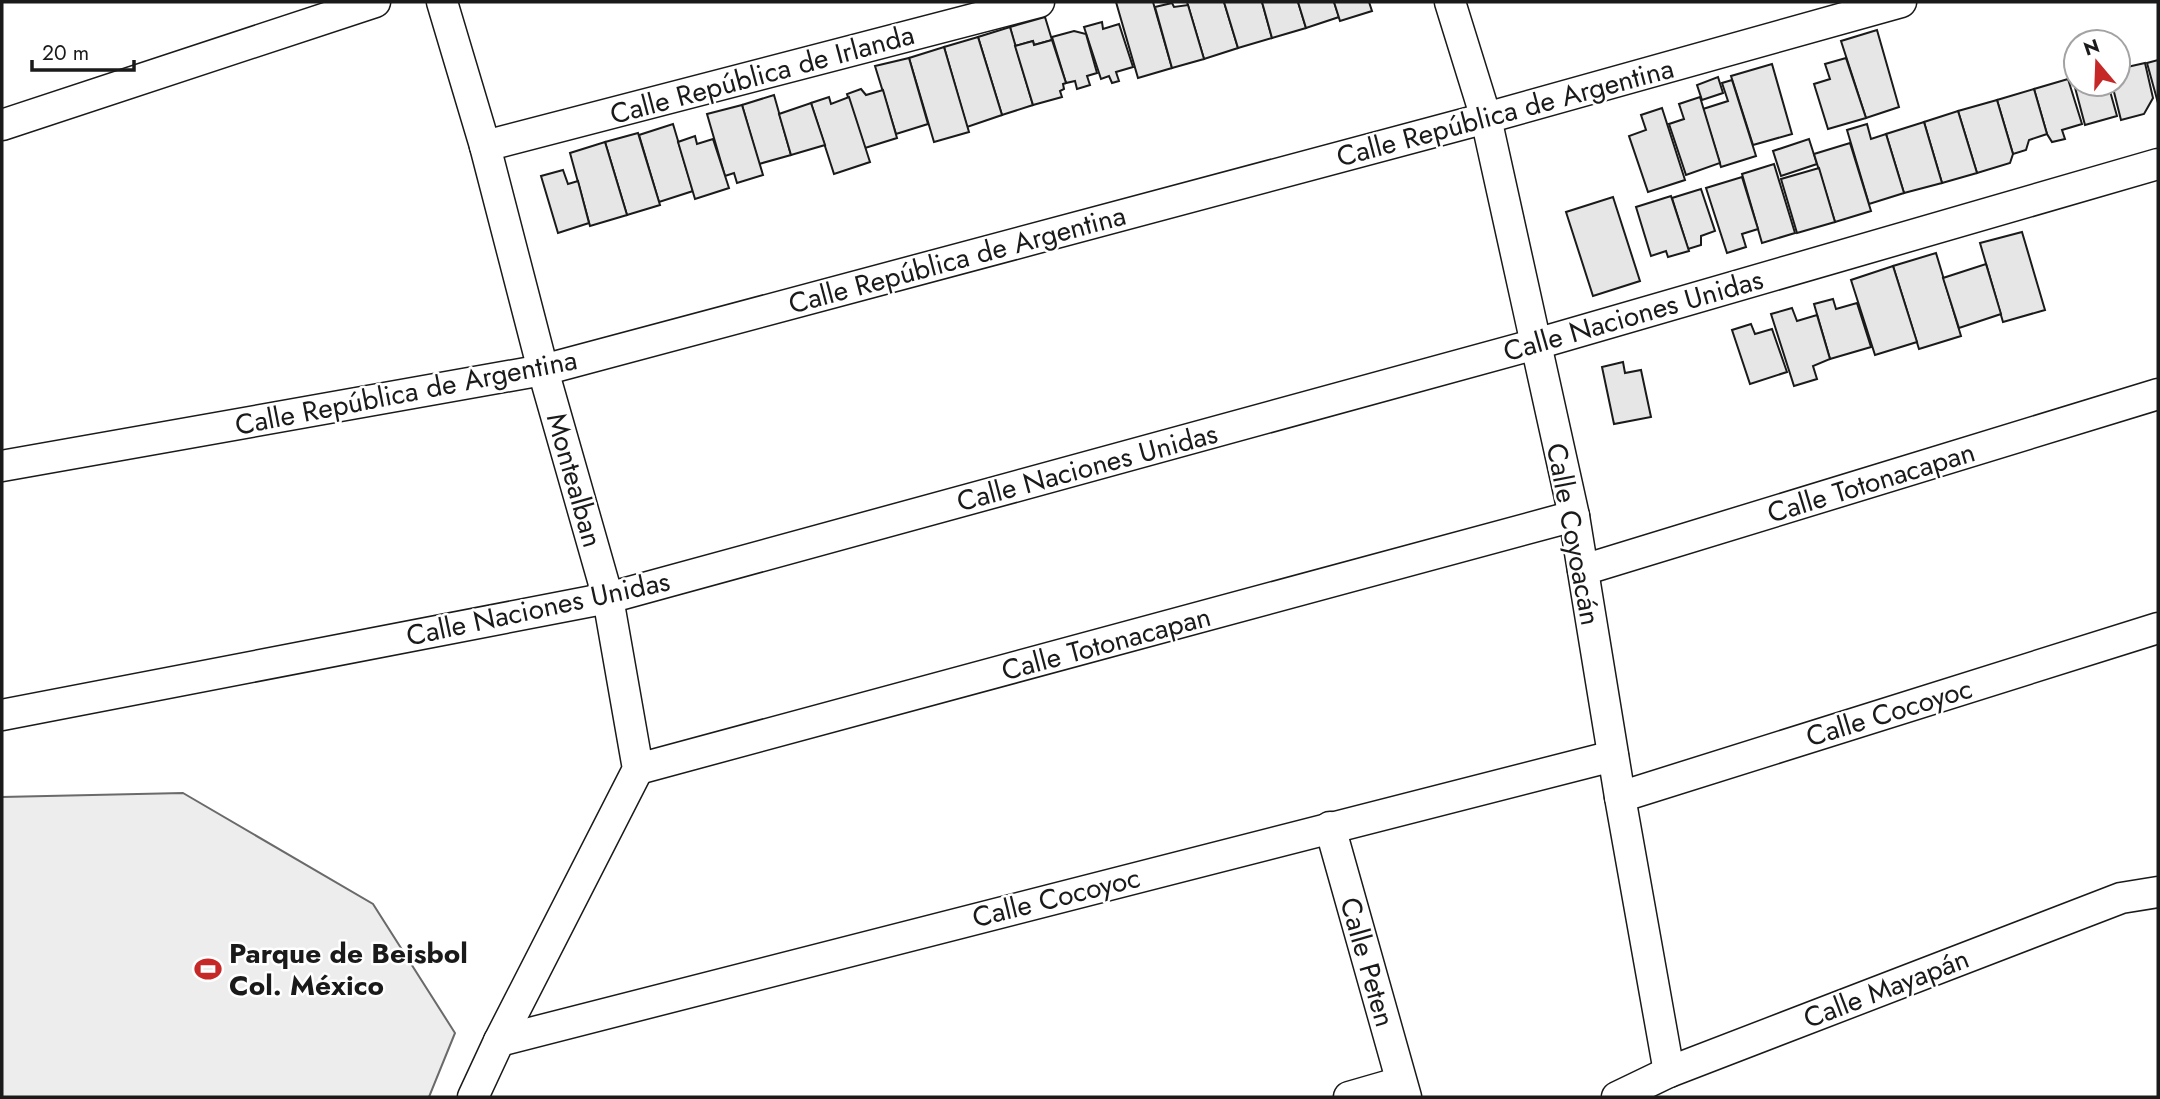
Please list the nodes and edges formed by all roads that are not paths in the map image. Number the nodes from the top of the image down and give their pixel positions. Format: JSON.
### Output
{"nodes":[{"id":1,"x":375,"y":2,"type":"edge"},
{"id":2,"x":442,"y":2,"type":"edge"},
{"id":3,"x":1039,"y":2,"type":"edge"},
{"id":4,"x":1450,"y":2,"type":"edge"},
{"id":5,"x":1901,"y":2,"type":"edge"},
{"id":6,"x":1486,"y":118,"type":"junction"},
{"id":7,"x":2,"y":125,"type":"edge"},
{"id":8,"x":485,"y":146,"type":"junction"},
{"id":9,"x":2158,"y":164,"type":"edge"},
{"id":10,"x":1536,"y":344,"type":"junction"},
{"id":11,"x":543,"y":370,"type":"junction"},
{"id":12,"x":2158,"y":394,"type":"edge"},
{"id":13,"x":2,"y":466,"type":"edge"},
{"id":14,"x":1574,"y":516,"type":"junction"},
{"id":15,"x":1583,"y":570,"type":"junction"},
{"id":16,"x":608,"y":598,"type":"junction"},
{"id":17,"x":2158,"y":628,"type":"edge"},
{"id":18,"x":2,"y":715,"type":"edge"},
{"id":19,"x":1613,"y":756,"type":"junction"},
{"id":20,"x":638,"y":769,"type":"junction"},
{"id":21,"x":1620,"y":797,"type":"junction"},
{"id":22,"x":1330,"y":827,"type":"junction"},
{"id":23,"x":2158,"y":892,"type":"edge"},
{"id":24,"x":499,"y":1041,"type":"junction"},
{"id":25,"x":1669,"y":1072,"type":"junction"},
{"id":26,"x":1404,"y":1090,"type":"edge"},
{"id":27,"x":473,"y":1097,"type":"edge"},
{"id":28,"x":1349,"y":1097,"type":"edge"},
{"id":29,"x":1617,"y":1097,"type":"edge"}],
"edges":[{"from":1,"to":7,"type":"street"},
{"from":2,"to":8,"type":"street","name":"Montealban"},
{"from":3,"to":8,"type":"street","name":"Calle República de Irlanda"},
{"from":4,"to":6,"type":"street","name":"Calle Coyoacán"},
{"from":5,"to":6,"type":"street","name":"Calle República de Argentina"},
{"from":6,"to":10,"type":"street","name":"Calle Coyoacán"},
{"from":6,"to":11,"type":"street","name":"Calle República de Argentina"},
{"from":8,"to":11,"type":"street","name":"Montealban"},
{"from":9,"to":10,"type":"street","name":"Calle Naciones Unidas"},
{"from":10,"to":14,"type":"street","name":"Calle Coyoacán"},
{"from":10,"to":16,"type":"street","name":"Calle Naciones Unidas"},
{"from":11,"to":13,"type":"street","name":"Calle República de Argentina"},
{"from":11,"to":16,"type":"street","name":"Montealban"},
{"from":12,"to":15,"type":"street","name":"Calle Totonacapan"},
{"from":14,"to":15,"type":"street","name":"Calle Coyoacán"},
{"from":14,"to":20,"type":"street","name":"Calle Totonacapan"},
{"from":15,"to":19,"type":"street","name":"Calle Coyoacán"},
{"from":16,"to":18,"type":"street","name":"Calle Naciones Unidas"},
{"from":16,"to":20,"type":"street","name":"Montealban"},
{"from":17,"to":21,"type":"street","name":"Calle Cocoyoc"},
{"from":19,"to":21,"type":"street","name":"Calle Coyoacán"},
{"from":19,"to":22,"type":"street","name":"Calle Cocoyoc"},
{"from":20,"to":24,"type":"street"},
{"from":21,"to":25,"type":"street","name":"Calle Coyoacán"},
{"from":22,"to":24,"type":"street","name":"Calle Cocoyoc"},
{"from":22,"to":26,"type":"street","name":"Calle Peten"},
{"from":23,"to":25,"type":"street","name":"Calle Mayapán"},
{"from":24,"to":27,"type":"street"},
{"from":25,"to":29,"type":"street","name":"Calle Mayapán"},
{"from":26,"to":28,"type":"street"}]}
